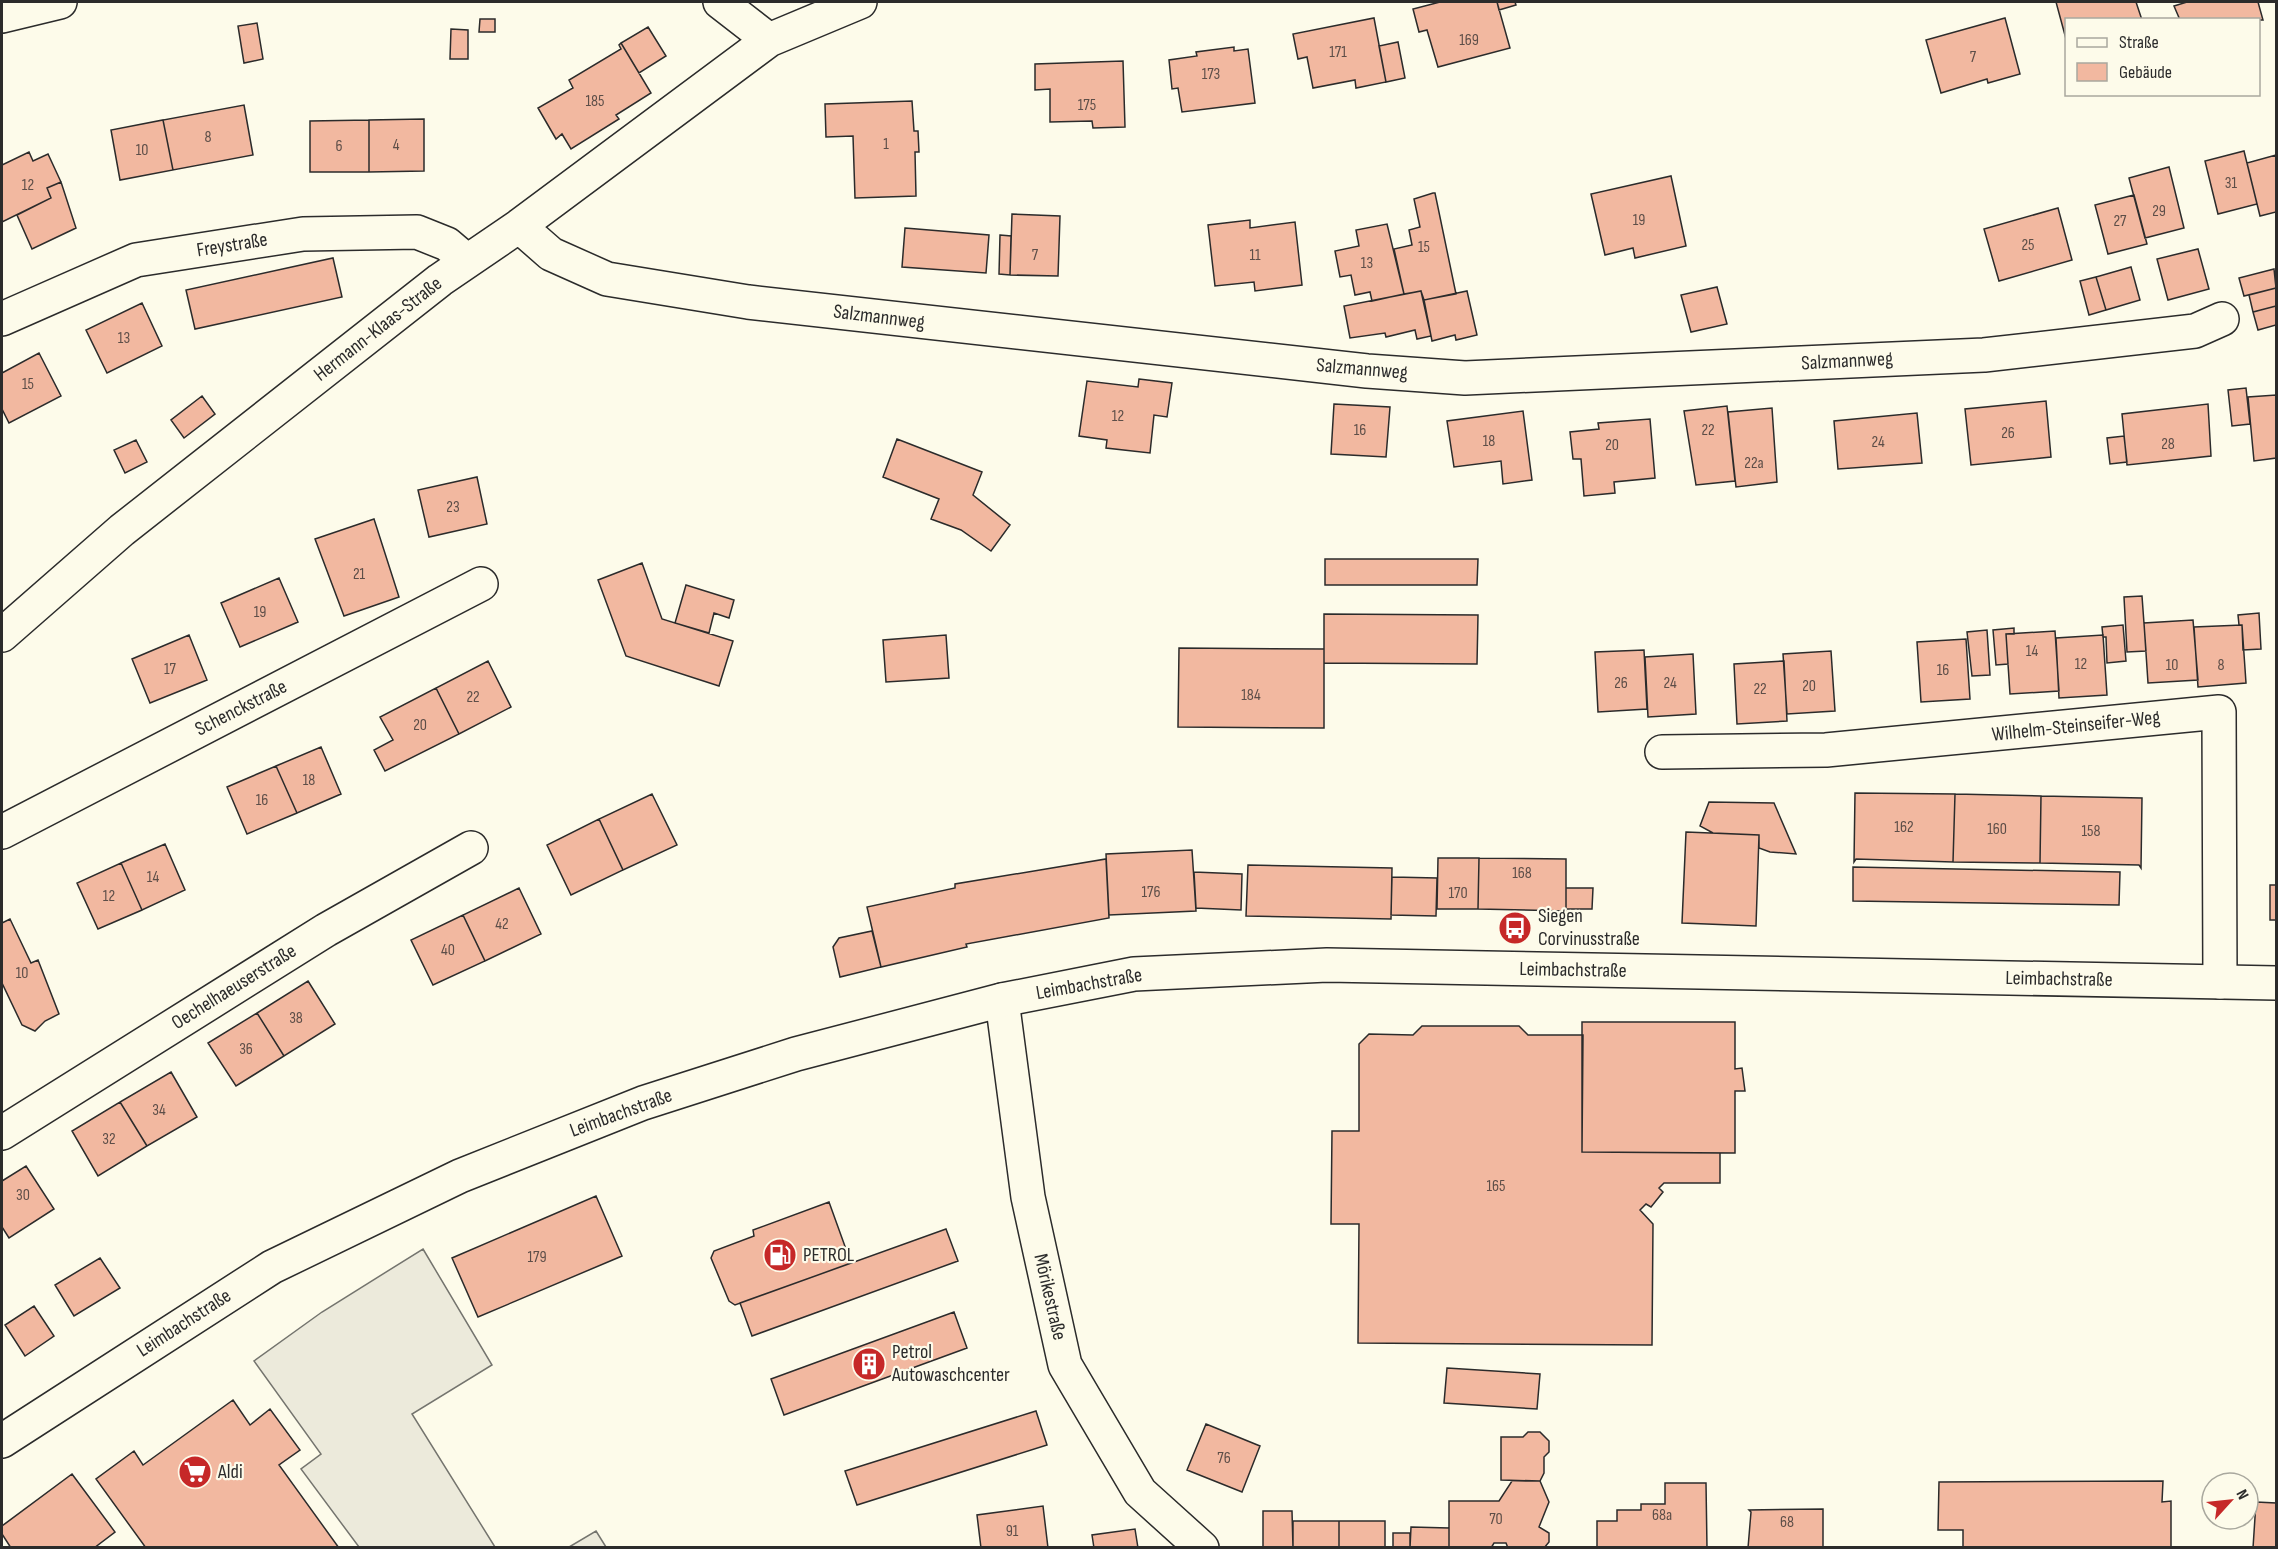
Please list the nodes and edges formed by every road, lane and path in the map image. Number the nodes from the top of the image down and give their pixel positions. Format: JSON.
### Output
{"nodes":[{"id":1,"x":60,"y":2,"type":"edge"},
{"id":2,"x":720,"y":2,"type":"edge"},
{"id":3,"x":860,"y":2,"type":"edge"},
{"id":4,"x":2,"y":16,"type":"edge"},
{"id":5,"x":769,"y":40,"type":"junction"},
{"id":6,"x":519,"y":226,"type":"junction"},
{"id":7,"x":467,"y":261,"type":"junction"},
{"id":8,"x":2,"y":319,"type":"edge"},
{"id":9,"x":2222,"y":319,"type":"dead end"},
{"id":10,"x":481,"y":584,"type":"dead end"},
{"id":11,"x":2,"y":635,"type":"edge"},
{"id":12,"x":1662,"y":752,"type":"dead end"},
{"id":13,"x":2,"y":832,"type":"edge"},
{"id":14,"x":471,"y":848,"type":"dead end"},
{"id":15,"x":2220,"y":982,"type":"junction"},
{"id":16,"x":2277,"y":983,"type":"edge"},
{"id":17,"x":1002,"y":1000,"type":"junction"},
{"id":18,"x":2,"y":1133,"type":"edge"},
{"id":19,"x":2,"y":1441,"type":"edge"},
{"id":20,"x":1202,"y":1548,"type":"edge"}],
"edges":[{"from":1,"to":4,"type":"street"},
{"from":2,"to":5,"type":"street"},
{"from":3,"to":5,"type":"street","name":"Hermann-Klaas-Straße"},
{"from":5,"to":6,"type":"street","name":"Hermann-Klaas-Straße"},
{"from":6,"to":7,"type":"street","name":"Hermann-Klaas-Straße"},
{"from":6,"to":9,"type":"street","name":"Salzmannweg"},
{"from":7,"to":8,"type":"street","name":"Freystraße"},
{"from":7,"to":11,"type":"street","name":"Hermann-Klaas-Straße"},
{"from":10,"to":13,"type":"street","name":"Schenckstraße"},
{"from":12,"to":15,"type":"street","name":"Wilhelm-Steinseifer-Weg"},
{"from":14,"to":18,"type":"street","name":"Oechelhaeuserstraße"},
{"from":15,"to":16,"type":"street","name":"Leimbachstraße"},
{"from":15,"to":17,"type":"street","name":"Leimbachstraße"},
{"from":17,"to":19,"type":"street","name":"Leimbachstraße"},
{"from":17,"to":20,"type":"street","name":"Mörikestraße"}]}
